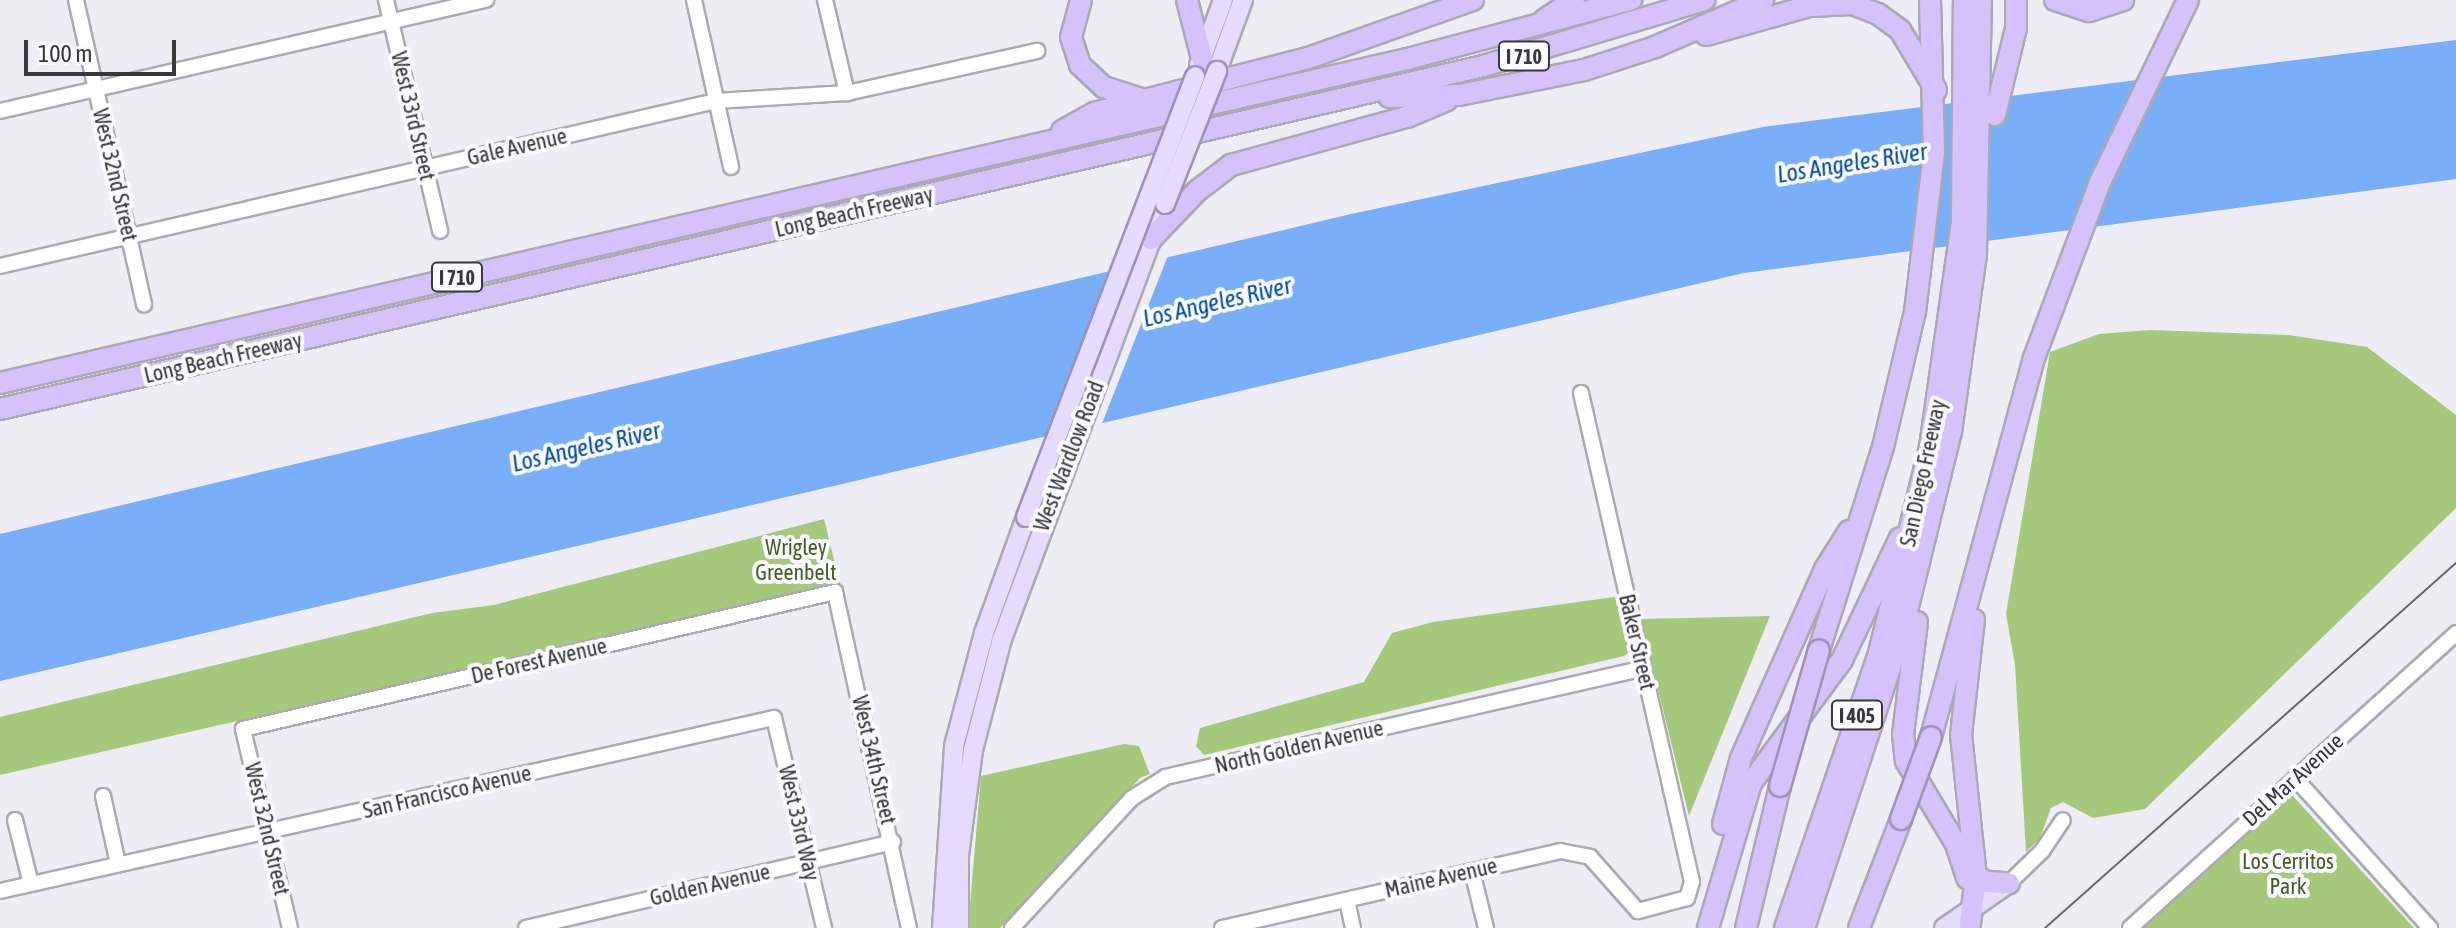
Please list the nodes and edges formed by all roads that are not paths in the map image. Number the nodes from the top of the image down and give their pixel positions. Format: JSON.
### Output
{"nodes":[{"id":1,"x":76,"y":0,"type":"edge"},
{"id":2,"x":386,"y":0,"type":"edge"},
{"id":3,"x":486,"y":0,"type":"edge"},
{"id":4,"x":694,"y":0,"type":"edge"},
{"id":5,"x":825,"y":0,"type":"edge"},
{"id":6,"x":1081,"y":0,"type":"edge"},
{"id":7,"x":1187,"y":0,"type":"edge"},
{"id":8,"x":1223,"y":0,"type":"edge"},
{"id":9,"x":1243,"y":0,"type":"edge"},
{"id":10,"x":1473,"y":0,"type":"edge"},
{"id":11,"x":1574,"y":0,"type":"edge"},
{"id":12,"x":1631,"y":0,"type":"edge"},
{"id":13,"x":1704,"y":0,"type":"edge"},
{"id":14,"x":1763,"y":0,"type":"edge"},
{"id":15,"x":1930,"y":0,"type":"edge"},
{"id":16,"x":1964,"y":0,"type":"edge"},
{"id":17,"x":1978,"y":0,"type":"edge"},
{"id":18,"x":1993,"y":0,"type":"edge"},
{"id":19,"x":2016,"y":0,"type":"edge"},
{"id":20,"x":2055,"y":0,"type":"edge"},
{"id":21,"x":2123,"y":0,"type":"edge"},
{"id":22,"x":2188,"y":0,"type":"edge"},
{"id":23,"x":391,"y":22,"type":"junction"},
{"id":24,"x":1535,"y":27,"type":"junction"},
{"id":25,"x":1980,"y":32,"type":"junction"},
{"id":26,"x":1655,"y":47,"type":"junction"},
{"id":27,"x":1037,"y":51,"type":"dead end"},
{"id":28,"x":1205,"y":68,"type":"junction"},
{"id":29,"x":96,"y":89,"type":"junction"},
{"id":30,"x":1936,"y":90,"type":"junction"},
{"id":31,"x":847,"y":93,"type":"junction"},
{"id":32,"x":1459,"y":95,"type":"junction"},
{"id":33,"x":1341,"y":98,"type":"junction"},
{"id":34,"x":1142,"y":99,"type":"junction"},
{"id":35,"x":716,"y":101,"type":"junction"},
{"id":36,"x":0,"y":111,"type":"edge"},
{"id":37,"x":1995,"y":115,"type":"junction"},
{"id":38,"x":1042,"y":142,"type":"junction"},
{"id":39,"x":731,"y":167,"type":"dead end"},
{"id":40,"x":425,"y":168,"type":"junction"},
{"id":41,"x":440,"y":231,"type":"dead end"},
{"id":42,"x":129,"y":236,"type":"junction"},
{"id":43,"x":1151,"y":239,"type":"junction"},
{"id":44,"x":0,"y":266,"type":"edge"},
{"id":45,"x":144,"y":304,"type":"dead end"},
{"id":46,"x":1961,"y":355,"type":"junction"},
{"id":47,"x":0,"y":383,"type":"edge"},
{"id":48,"x":1581,"y":393,"type":"dead end"},
{"id":49,"x":0,"y":409,"type":"edge"},
{"id":50,"x":1920,"y":499,"type":"junction"},
{"id":51,"x":1865,"y":504,"type":"junction"},
{"id":52,"x":1035,"y":520,"type":"junction"},
{"id":53,"x":1977,"y":561,"type":"junction"},
{"id":54,"x":835,"y":592,"type":"joint"},
{"id":55,"x":1917,"y":622,"type":"junction"},
{"id":56,"x":2456,"y":633,"type":"edge"},
{"id":57,"x":1643,"y":668,"type":"junction"},
{"id":58,"x":774,"y":718,"type":"joint"},
{"id":59,"x":243,"y":729,"type":"joint"},
{"id":60,"x":2295,"y":778,"type":"junction"},
{"id":61,"x":103,"y":796,"type":"dead end"},
{"id":62,"x":15,"y":820,"type":"dead end"},
{"id":63,"x":2063,"y":820,"type":"dead end"},
{"id":64,"x":268,"y":832,"type":"junction"},
{"id":65,"x":893,"y":842,"type":"junction"},
{"id":66,"x":809,"y":862,"type":"junction"},
{"id":67,"x":118,"y":864,"type":"junction"},
{"id":68,"x":1472,"y":871,"type":"junction"},
{"id":69,"x":1971,"y":874,"type":"junction"},
{"id":70,"x":2009,"y":883,"type":"junction"},
{"id":71,"x":31,"y":884,"type":"junction"},
{"id":72,"x":0,"y":891,"type":"edge"},
{"id":73,"x":1347,"y":900,"type":"junction"},
{"id":74,"x":1638,"y":911,"type":"junction"},
{"id":75,"x":1969,"y":919,"type":"edge"},
{"id":76,"x":290,"y":928,"type":"edge"},
{"id":77,"x":526,"y":928,"type":"edge"},
{"id":78,"x":824,"y":928,"type":"edge"},
{"id":79,"x":909,"y":928,"type":"edge"},
{"id":80,"x":942,"y":928,"type":"edge"},
{"id":81,"x":959,"y":928,"type":"edge"},
{"id":82,"x":1012,"y":928,"type":"edge"},
{"id":83,"x":1222,"y":928,"type":"edge"},
{"id":84,"x":1353,"y":928,"type":"edge"},
{"id":85,"x":1486,"y":928,"type":"edge"},
{"id":86,"x":1640,"y":928,"type":"edge"},
{"id":87,"x":1706,"y":928,"type":"edge"},
{"id":88,"x":1746,"y":928,"type":"edge"},
{"id":89,"x":1785,"y":928,"type":"edge"},
{"id":90,"x":1797,"y":928,"type":"edge"},
{"id":91,"x":1804,"y":928,"type":"edge"},
{"id":92,"x":1816,"y":928,"type":"edge"},
{"id":93,"x":1859,"y":928,"type":"edge"},
{"id":94,"x":1944,"y":928,"type":"edge"},
{"id":95,"x":2130,"y":928,"type":"edge"},
{"id":96,"x":2430,"y":928,"type":"edge"}],
"edges":[{"from":1,"to":29,"type":"street","name":"West 32nd Street"},
{"from":2,"to":23,"type":"street","name":"West 33rd Street"},
{"from":3,"to":23,"type":"street"},
{"from":4,"to":35,"type":"street"},
{"from":5,"to":31,"type":"street"},
{"from":6,"to":34,"type":"highway"},
{"from":7,"to":28,"type":"highway"},
{"from":8,"to":28,"type":"main road","name":"West Wardlow Road"},
{"from":9,"to":28,"type":"main road","name":"West Wardlow Road"},
{"from":10,"to":34,"type":"highway"},
{"from":11,"to":24,"type":"highway"},
{"from":12,"to":24,"type":"highway","name":"Long Beach Freeway","number":"I 710"},
{"from":13,"to":33,"type":"highway","name":"Long Beach Freeway","number":"I 710"},
{"from":14,"to":26,"type":"highway"},
{"from":15,"to":30,"type":"highway"},
{"from":16,"to":25,"type":"highway","name":"San Diego Freeway","number":"I 405"},
{"from":17,"to":25,"type":"highway"},
{"from":18,"to":25,"type":"highway","name":"San Diego Freeway","number":"I 405"},
{"from":19,"to":37,"type":"highway"},
{"from":20,"to":21,"type":"highway"},
{"from":22,"to":53,"type":"highway"},
{"from":23,"to":29,"type":"street"},
{"from":23,"to":40,"type":"street","name":"West 33rd Street"},
{"from":24,"to":38,"type":"highway","name":"Long Beach Freeway","number":"I 710"},
{"from":25,"to":37,"type":"highway","name":"San Diego Freeway","number":"I 405"},
{"from":25,"to":46,"type":"highway","name":"San Diego Freeway","number":"I 405"},
{"from":26,"to":30,"type":"highway"},
{"from":26,"to":32,"type":"highway"},
{"from":27,"to":31,"type":"street","name":"Gale Avenue"},
{"from":28,"to":43,"type":"main road","name":"West Wardlow Road","bridge":true},
{"from":28,"to":52,"type":"main road","name":"West Wardlow Road","bridge":true},
{"from":29,"to":36,"type":"street"},
{"from":29,"to":42,"type":"street","name":"West 32nd Street"},
{"from":30,"to":51,"type":"highway"},
{"from":31,"to":35,"type":"street","name":"Gale Avenue"},
{"from":32,"to":33,"type":"highway"},
{"from":32,"to":43,"type":"highway"},
{"from":33,"to":49,"type":"highway","name":"Long Beach Freeway","number":"I 710"},
{"from":34,"to":38,"type":"highway"},
{"from":35,"to":39,"type":"street"},
{"from":35,"to":40,"type":"street","name":"Gale Avenue"},
{"from":37,"to":46,"type":"highway","name":"San Diego Freeway","number":"I 405"},
{"from":38,"to":47,"type":"highway","name":"Long Beach Freeway","number":"I 710"},
{"from":40,"to":41,"type":"street","name":"West 33rd Street"},
{"from":40,"to":42,"type":"street","name":"Gale Avenue"},
{"from":42,"to":44,"type":"street","name":"Gale Avenue"},
{"from":42,"to":45,"type":"street","name":"West 32nd Street"},
{"from":43,"to":52,"type":"main road","name":"West Wardlow Road"},
{"from":46,"to":50,"type":"highway","name":"San Diego Freeway","number":"I 405"},
{"from":46,"to":55,"type":"highway","name":"San Diego Freeway","number":"I 405"},
{"from":46,"to":90,"type":"highway"},
{"from":46,"to":91,"type":"highway"},
{"from":48,"to":57,"type":"street","name":"Baker Street"},
{"from":50,"to":87,"type":"highway"},
{"from":50,"to":89,"type":"highway","name":"San Diego Freeway","number":"I 405"},
{"from":51,"to":87,"type":"highway"},
{"from":51,"to":88,"type":"highway","bridge":true},
{"from":52,"to":80,"type":"main road","name":"West Wardlow Road"},
{"from":52,"to":81,"type":"main road","name":"West Wardlow Road"},
{"from":53,"to":69,"type":"highway"},
{"from":53,"to":93,"type":"highway","bridge":true},
{"from":54,"to":59,"type":"street","name":"De Forest Avenue"},
{"from":54,"to":65,"type":"street","name":"West 34th Street"},
{"from":55,"to":69,"type":"highway"},
{"from":55,"to":92,"type":"highway","name":"San Diego Freeway","number":"I 405"},
{"from":56,"to":60,"type":"street","name":"Del Mar Avenue"},
{"from":57,"to":74,"type":"street","name":"Baker Street"},
{"from":57,"to":82,"type":"street","name":"North Golden Avenue"},
{"from":58,"to":64,"type":"street","name":"San Francisco Avenue"},
{"from":58,"to":66,"type":"street","name":"West 33rd Way"},
{"from":59,"to":64,"type":"street","name":"West 32nd Street"},
{"from":60,"to":95,"type":"street","name":"Del Mar Avenue"},
{"from":60,"to":96,"type":"street"},
{"from":61,"to":67,"type":"street"},
{"from":62,"to":71,"type":"street"},
{"from":63,"to":70,"type":"street"},
{"from":64,"to":67,"type":"street","name":"San Francisco Avenue"},
{"from":64,"to":76,"type":"street","name":"West 32nd Street"},
{"from":65,"to":66,"type":"street","name":"Golden Avenue"},
{"from":65,"to":79,"type":"street","name":"West 34th Street"},
{"from":66,"to":77,"type":"street","name":"Golden Avenue"},
{"from":66,"to":78,"type":"street","name":"West 33rd Way"},
{"from":67,"to":71,"type":"street","name":"San Francisco Avenue"},
{"from":68,"to":73,"type":"street","name":"Maine Avenue"},
{"from":68,"to":74,"type":"street","name":"Maine Avenue"},
{"from":68,"to":85,"type":"street"},
{"from":69,"to":70,"type":"highway"},
{"from":69,"to":75,"type":"highway"},
{"from":70,"to":75,"type":"main road"},
{"from":71,"to":72,"type":"street","name":"San Francisco Avenue"},
{"from":73,"to":83,"type":"street","name":"Maine Avenue"},
{"from":73,"to":84,"type":"street"},
{"from":74,"to":86,"type":"street"},
{"from":75,"to":94,"type":"main road"}]}
